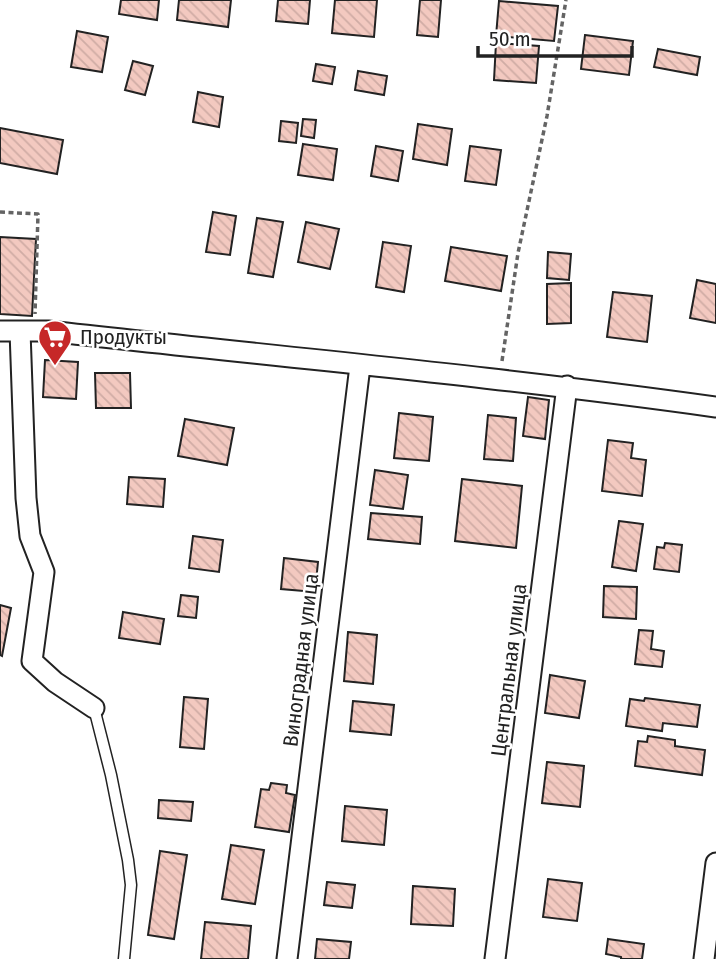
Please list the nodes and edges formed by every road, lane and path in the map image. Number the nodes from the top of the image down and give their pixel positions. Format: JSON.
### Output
{"nodes":[{"id":1,"x":566,"y":0,"type":"edge"},
{"id":2,"x":0,"y":212,"type":"edge"},
{"id":3,"x":18,"y":329,"type":"edge"},
{"id":4,"x":360,"y":366,"type":"junction"},
{"id":5,"x":498,"y":380,"type":"junction"},
{"id":6,"x":567,"y":386,"type":"junction"},
{"id":7,"x":716,"y":407,"type":"edge"},
{"id":8,"x":94,"y":708,"type":"joint"},
{"id":9,"x":716,"y":863,"type":"edge"},
{"id":10,"x":124,"y":959,"type":"edge"},
{"id":11,"x":287,"y":959,"type":"edge"},
{"id":12,"x":495,"y":959,"type":"edge"},
{"id":13,"x":704,"y":959,"type":"edge"}],
"edges":[{"from":1,"to":5,"type":"path"},
{"from":2,"to":3,"type":"path"},
{"from":3,"to":4,"type":"street"},
{"from":3,"to":8,"type":"street"},
{"from":4,"to":5,"type":"street"},
{"from":4,"to":11,"type":"street","name":"Виноградная улица"},
{"from":5,"to":6,"type":"street"},
{"from":6,"to":7,"type":"street"},
{"from":6,"to":12,"type":"street","name":"Центральная улица"},
{"from":8,"to":10,"type":"lane"},
{"from":9,"to":13,"type":"street"}]}
